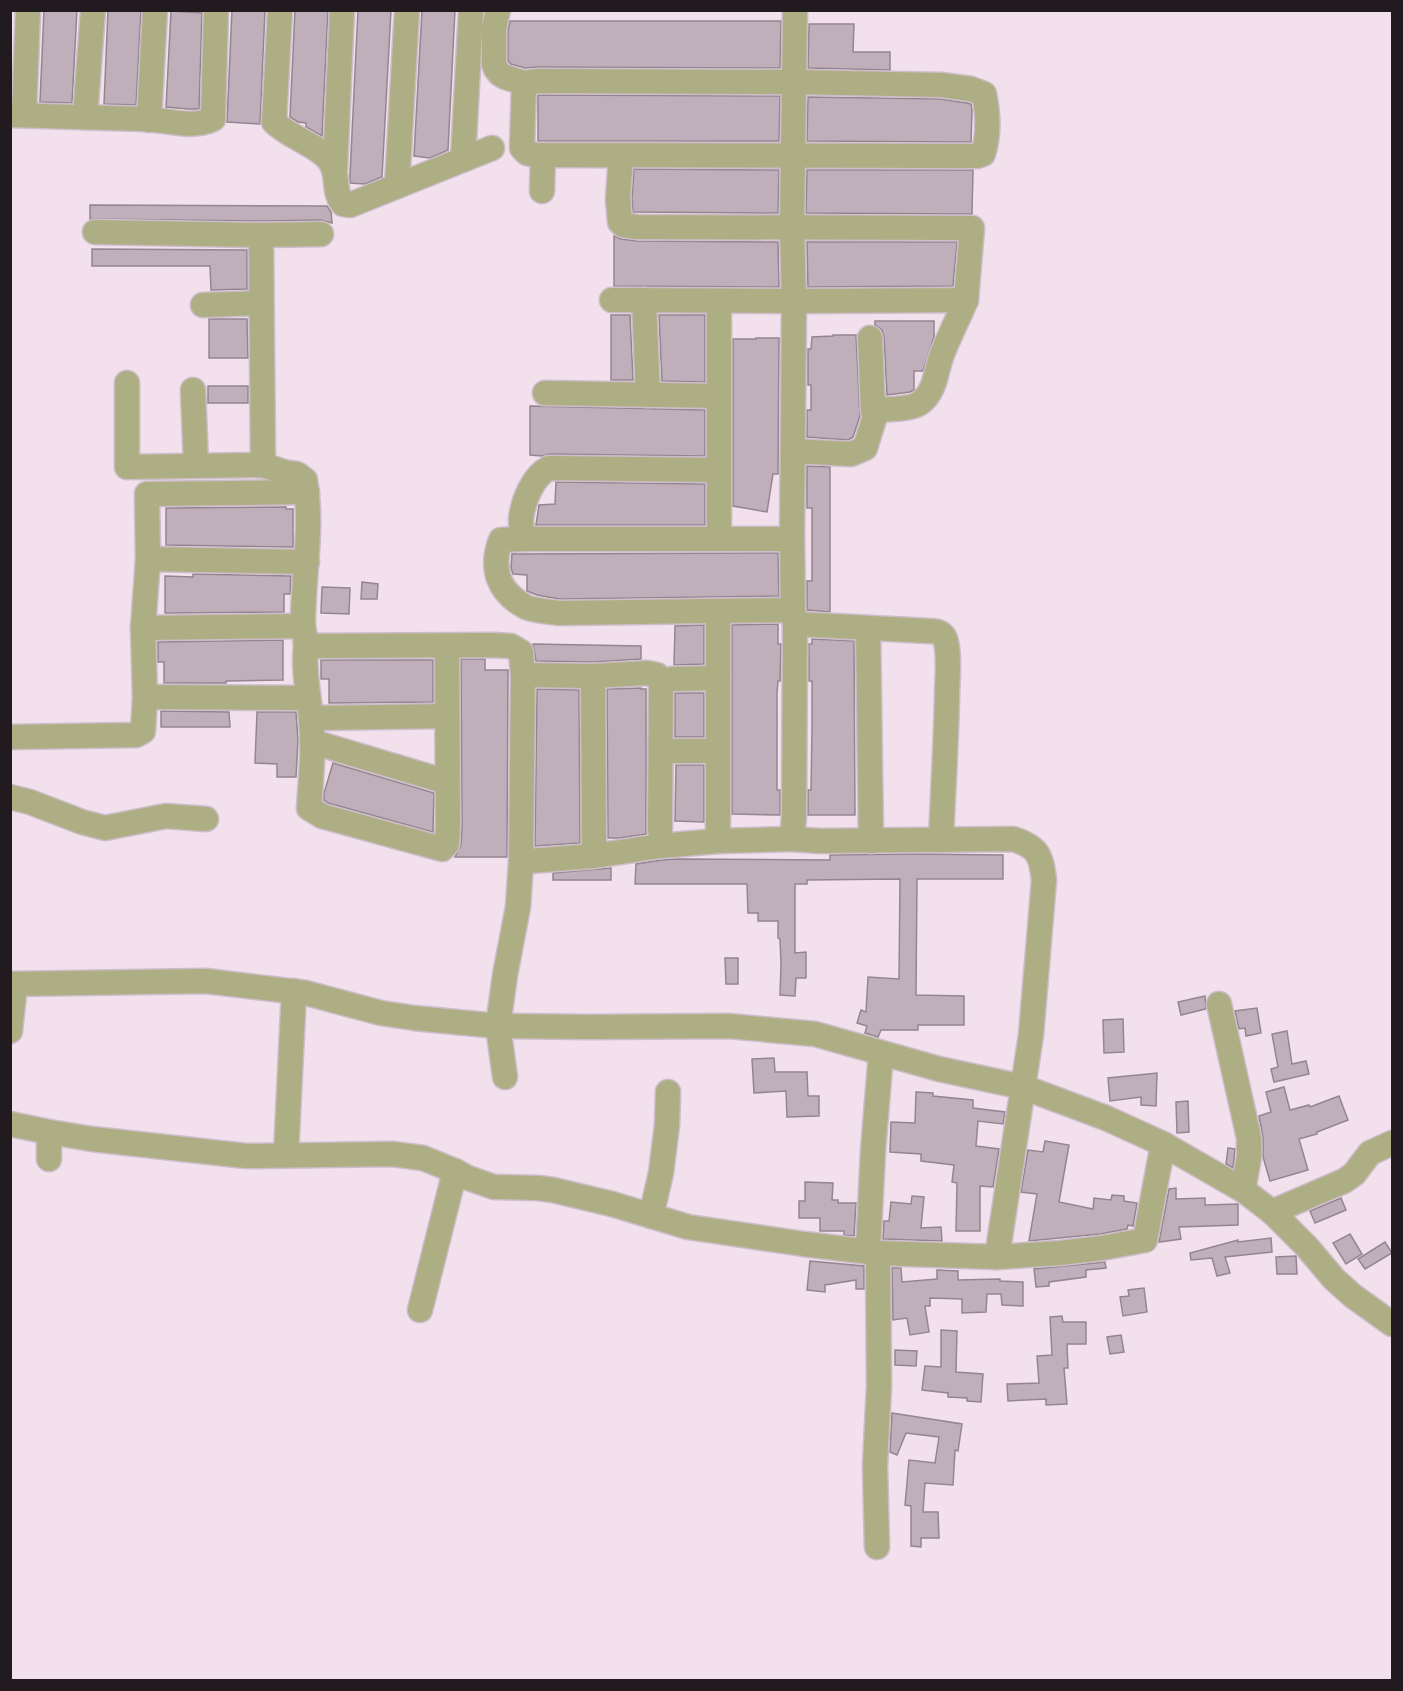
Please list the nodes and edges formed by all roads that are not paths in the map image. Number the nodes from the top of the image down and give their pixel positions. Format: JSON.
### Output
{"nodes":[{"id":1,"x":28,"y":10,"type":"edge"},
{"id":2,"x":93,"y":10,"type":"edge"},
{"id":3,"x":155,"y":10,"type":"edge"},
{"id":4,"x":216,"y":10,"type":"edge"},
{"id":5,"x":280,"y":10,"type":"edge"},
{"id":6,"x":342,"y":10,"type":"edge"},
{"id":7,"x":407,"y":10,"type":"edge"},
{"id":8,"x":471,"y":10,"type":"edge"},
{"id":9,"x":498,"y":10,"type":"edge"},
{"id":10,"x":795,"y":10,"type":"edge"},
{"id":11,"x":794,"y":82,"type":"junction"},
{"id":12,"x":524,"y":83,"type":"junction"},
{"id":13,"x":17,"y":115,"type":"edge"},
{"id":14,"x":85,"y":117,"type":"junction"},
{"id":15,"x":149,"y":120,"type":"junction"},
{"id":16,"x":492,"y":148,"type":"dead end"},
{"id":17,"x":543,"y":155,"type":"junction"},
{"id":18,"x":794,"y":155,"type":"junction"},
{"id":19,"x":621,"y":156,"type":"junction"},
{"id":20,"x":463,"y":159,"type":"junction"},
{"id":21,"x":335,"y":169,"type":"junction"},
{"id":22,"x":397,"y":186,"type":"junction"},
{"id":23,"x":542,"y":191,"type":"dead end"},
{"id":24,"x":792,"y":227,"type":"junction"},
{"id":25,"x":95,"y":232,"type":"dead end"},
{"id":26,"x":321,"y":234,"type":"dead end"},
{"id":27,"x":261,"y":235,"type":"junction"},
{"id":28,"x":612,"y":300,"type":"dead end"},
{"id":29,"x":644,"y":300,"type":"junction"},
{"id":30,"x":966,"y":300,"type":"junction"},
{"id":31,"x":719,"y":301,"type":"junction"},
{"id":32,"x":794,"y":302,"type":"junction"},
{"id":33,"x":261,"y":303,"type":"junction"},
{"id":34,"x":204,"y":305,"type":"dead end"},
{"id":35,"x":870,"y":338,"type":"dead end"},
{"id":36,"x":128,"y":383,"type":"dead end"},
{"id":37,"x":193,"y":390,"type":"dead end"},
{"id":38,"x":545,"y":393,"type":"dead end"},
{"id":39,"x":648,"y":395,"type":"junction"},
{"id":40,"x":718,"y":396,"type":"junction"},
{"id":41,"x":873,"y":410,"type":"junction"},
{"id":42,"x":793,"y":451,"type":"junction"},
{"id":43,"x":196,"y":465,"type":"junction"},
{"id":44,"x":263,"y":465,"type":"junction"},
{"id":45,"x":718,"y":470,"type":"junction"},
{"id":46,"x":307,"y":492,"type":"junction"},
{"id":47,"x":719,"y":538,"type":"junction"},
{"id":48,"x":523,"y":539,"type":"junction"},
{"id":49,"x":792,"y":539,"type":"junction"},
{"id":50,"x":148,"y":559,"type":"junction"},
{"id":51,"x":307,"y":562,"type":"junction"},
{"id":52,"x":718,"y":611,"type":"junction"},
{"id":53,"x":794,"y":617,"type":"junction"},
{"id":54,"x":143,"y":628,"type":"junction"},
{"id":55,"x":868,"y":628,"type":"junction"},
{"id":56,"x":304,"y":636,"type":"junction"},
{"id":57,"x":447,"y":646,"type":"junction"},
{"id":58,"x":523,"y":675,"type":"junction"},
{"id":59,"x":593,"y":676,"type":"junction"},
{"id":60,"x":718,"y":678,"type":"junction"},
{"id":61,"x":672,"y":679,"type":"dead end"},
{"id":62,"x":145,"y":697,"type":"junction"},
{"id":63,"x":310,"y":708,"type":"junction"},
{"id":64,"x":447,"y":716,"type":"junction"},
{"id":65,"x":10,"y":737,"type":"edge"},
{"id":66,"x":313,"y":742,"type":"junction"},
{"id":67,"x":675,"y":751,"type":"dead end"},
{"id":68,"x":718,"y":751,"type":"junction"},
{"id":69,"x":447,"y":782,"type":"junction"},
{"id":70,"x":10,"y":797,"type":"edge"},
{"id":71,"x":206,"y":819,"type":"dead end"},
{"id":72,"x":660,"y":830,"type":"dead end"},
{"id":73,"x":792,"y":839,"type":"junction"},
{"id":74,"x":941,"y":840,"type":"junction"},
{"id":75,"x":718,"y":841,"type":"junction"},
{"id":76,"x":871,"y":841,"type":"junction"},
{"id":77,"x":594,"y":844,"type":"dead end"},
{"id":78,"x":529,"y":861,"type":"dead end"},
{"id":79,"x":13,"y":984,"type":"edge"},
{"id":80,"x":294,"y":991,"type":"junction"},
{"id":81,"x":1218,"y":1004,"type":"dead end"},
{"id":82,"x":498,"y":1026,"type":"junction"},
{"id":83,"x":10,"y":1031,"type":"edge"},
{"id":84,"x":881,"y":1053,"type":"junction"},
{"id":85,"x":505,"y":1077,"type":"dead end"},
{"id":86,"x":1023,"y":1087,"type":"junction"},
{"id":87,"x":668,"y":1092,"type":"dead end"},
{"id":88,"x":10,"y":1124,"type":"edge"},
{"id":89,"x":50,"y":1132,"type":"junction"},
{"id":90,"x":1392,"y":1143,"type":"edge"},
{"id":91,"x":1163,"y":1144,"type":"junction"},
{"id":92,"x":286,"y":1155,"type":"junction"},
{"id":93,"x":49,"y":1158,"type":"dead end"},
{"id":94,"x":454,"y":1171,"type":"junction"},
{"id":95,"x":1243,"y":1190,"type":"junction"},
{"id":96,"x":1272,"y":1212,"type":"junction"},
{"id":97,"x":651,"y":1216,"type":"junction"},
{"id":98,"x":873,"y":1252,"type":"junction"},
{"id":99,"x":997,"y":1257,"type":"junction"},
{"id":100,"x":420,"y":1310,"type":"dead end"},
{"id":101,"x":1392,"y":1324,"type":"edge"},
{"id":102,"x":877,"y":1547,"type":"dead end"}],
"edges":[{"from":1,"to":13,"type":"street"},
{"from":2,"to":14,"type":"street"},
{"from":3,"to":15,"type":"street"},
{"from":4,"to":15,"type":"street"},
{"from":5,"to":21,"type":"street"},
{"from":6,"to":21,"type":"street"},
{"from":7,"to":22,"type":"street"},
{"from":8,"to":20,"type":"street"},
{"from":9,"to":12,"type":"street"},
{"from":10,"to":11,"type":"street"},
{"from":11,"to":12,"type":"street"},
{"from":11,"to":18,"type":"street"},
{"from":11,"to":18,"type":"street"},
{"from":12,"to":17,"type":"street"},
{"from":13,"to":14,"type":"street"},
{"from":14,"to":15,"type":"street"},
{"from":16,"to":20,"type":"street"},
{"from":17,"to":19,"type":"street"},
{"from":17,"to":23,"type":"street"},
{"from":18,"to":19,"type":"street"},
{"from":18,"to":24,"type":"street"},
{"from":19,"to":24,"type":"street"},
{"from":20,"to":22,"type":"street"},
{"from":21,"to":22,"type":"street"},
{"from":24,"to":30,"type":"street"},
{"from":24,"to":32,"type":"street"},
{"from":25,"to":27,"type":"street"},
{"from":26,"to":27,"type":"street"},
{"from":27,"to":33,"type":"street"},
{"from":28,"to":29,"type":"street"},
{"from":29,"to":31,"type":"street"},
{"from":29,"to":39,"type":"street"},
{"from":30,"to":32,"type":"street"},
{"from":30,"to":41,"type":"street"},
{"from":31,"to":32,"type":"street"},
{"from":31,"to":40,"type":"street"},
{"from":32,"to":42,"type":"street"},
{"from":33,"to":34,"type":"street"},
{"from":33,"to":44,"type":"street"},
{"from":35,"to":41,"type":"street"},
{"from":36,"to":43,"type":"street"},
{"from":37,"to":43,"type":"street"},
{"from":38,"to":39,"type":"street"},
{"from":39,"to":40,"type":"street"},
{"from":40,"to":45,"type":"street"},
{"from":41,"to":42,"type":"street"},
{"from":42,"to":49,"type":"street"},
{"from":43,"to":44,"type":"street"},
{"from":44,"to":46,"type":"street"},
{"from":45,"to":47,"type":"street"},
{"from":45,"to":48,"type":"street"},
{"from":46,"to":50,"type":"street"},
{"from":46,"to":51,"type":"street"},
{"from":47,"to":48,"type":"street"},
{"from":47,"to":49,"type":"street"},
{"from":48,"to":52,"type":"street"},
{"from":49,"to":53,"type":"street"},
{"from":50,"to":51,"type":"street"},
{"from":50,"to":54,"type":"street"},
{"from":51,"to":56,"type":"street"},
{"from":52,"to":53,"type":"street"},
{"from":52,"to":60,"type":"street"},
{"from":53,"to":55,"type":"street"},
{"from":53,"to":73,"type":"street"},
{"from":54,"to":56,"type":"street"},
{"from":54,"to":62,"type":"street"},
{"from":55,"to":74,"type":"street"},
{"from":55,"to":76,"type":"street"},
{"from":56,"to":57,"type":"street"},
{"from":56,"to":63,"type":"street"},
{"from":57,"to":58,"type":"street"},
{"from":57,"to":64,"type":"street"},
{"from":58,"to":59,"type":"street"},
{"from":58,"to":82,"type":"street"},
{"from":59,"to":72,"type":"street"},
{"from":59,"to":77,"type":"street"},
{"from":60,"to":61,"type":"street"},
{"from":60,"to":68,"type":"street"},
{"from":62,"to":63,"type":"street"},
{"from":62,"to":65,"type":"street"},
{"from":63,"to":64,"type":"street"},
{"from":63,"to":66,"type":"street"},
{"from":64,"to":69,"type":"street"},
{"from":66,"to":69,"type":"street"},
{"from":66,"to":69,"type":"street"},
{"from":67,"to":68,"type":"street"},
{"from":68,"to":75,"type":"street"},
{"from":70,"to":71,"type":"street"},
{"from":73,"to":75,"type":"street"},
{"from":73,"to":76,"type":"street"},
{"from":74,"to":76,"type":"street"},
{"from":74,"to":86,"type":"street"},
{"from":75,"to":78,"type":"street"},
{"from":79,"to":80,"type":"street"},
{"from":79,"to":83,"type":"street"},
{"from":80,"to":82,"type":"street"},
{"from":80,"to":92,"type":"street"},
{"from":81,"to":95,"type":"street"},
{"from":82,"to":84,"type":"street"},
{"from":82,"to":85,"type":"street"},
{"from":84,"to":86,"type":"street"},
{"from":84,"to":98,"type":"street"},
{"from":86,"to":91,"type":"street"},
{"from":86,"to":99,"type":"street"},
{"from":87,"to":97,"type":"street"},
{"from":88,"to":89,"type":"street"},
{"from":89,"to":92,"type":"street"},
{"from":89,"to":93,"type":"street"},
{"from":90,"to":96,"type":"street"},
{"from":91,"to":95,"type":"street"},
{"from":91,"to":99,"type":"street"},
{"from":92,"to":94,"type":"street"},
{"from":94,"to":97,"type":"street"},
{"from":94,"to":100,"type":"street"},
{"from":95,"to":96,"type":"street"},
{"from":96,"to":101,"type":"street"},
{"from":97,"to":98,"type":"street"},
{"from":98,"to":99,"type":"street"},
{"from":98,"to":102,"type":"street"}]}
